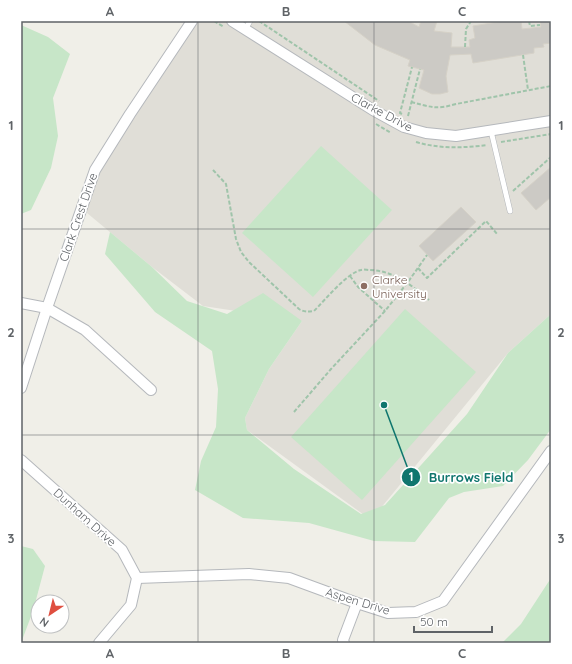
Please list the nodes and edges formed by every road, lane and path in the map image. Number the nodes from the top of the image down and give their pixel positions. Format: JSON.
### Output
{"nodes":[{"id":1,"x":192,"y":21,"type":"edge"},
{"id":2,"x":232,"y":21,"type":"edge"},
{"id":3,"x":259,"y":21,"type":"edge"},
{"id":4,"x":265,"y":21,"type":"edge"},
{"id":5,"x":471,"y":21,"type":"edge"},
{"id":6,"x":529,"y":21,"type":"edge"},
{"id":7,"x":263,"y":24,"type":"junction"},
{"id":8,"x":248,"y":25,"type":"edge"},
{"id":9,"x":540,"y":25,"type":"dead end"},
{"id":10,"x":465,"y":47,"type":"dead end"},
{"id":11,"x":523,"y":55,"type":"dead end"},
{"id":12,"x":412,"y":67,"type":"dead end"},
{"id":13,"x":420,"y":69,"type":"dead end"},
{"id":14,"x":551,"y":86,"type":"edge"},
{"id":15,"x":528,"y":90,"type":"junction"},
{"id":16,"x":411,"y":102,"type":"junction"},
{"id":17,"x":383,"y":103,"type":"dead end"},
{"id":18,"x":395,"y":110,"type":"dead end"},
{"id":19,"x":400,"y":113,"type":"junction"},
{"id":20,"x":408,"y":116,"type":"junction"},
{"id":21,"x":414,"y":119,"type":"dead end"},
{"id":22,"x":551,"y":122,"type":"edge"},
{"id":23,"x":491,"y":130,"type":"junction"},
{"id":24,"x":551,"y":157,"type":"edge"},
{"id":25,"x":213,"y":170,"type":"dead end"},
{"id":26,"x":506,"y":198,"type":"junction"},
{"id":27,"x":510,"y":212,"type":"dead end"},
{"id":28,"x":498,"y":235,"type":"dead end"},
{"id":29,"x":427,"y":254,"type":"dead end"},
{"id":30,"x":418,"y":268,"type":"junction"},
{"id":31,"x":350,"y":276,"type":"junction"},
{"id":32,"x":408,"y":282,"type":"junction"},
{"id":33,"x":429,"y":300,"type":"dead end"},
{"id":34,"x":21,"y":303,"type":"edge"},
{"id":35,"x":47,"y":308,"type":"junction"},
{"id":36,"x":385,"y":311,"type":"junction"},
{"id":37,"x":21,"y":388,"type":"edge"},
{"id":38,"x":151,"y":390,"type":"dead end"},
{"id":39,"x":294,"y":412,"type":"dead end"},
{"id":40,"x":551,"y":451,"type":"edge"},
{"id":41,"x":21,"y":460,"type":"edge"},
{"id":42,"x":137,"y":578,"type":"junction"},
{"id":43,"x":357,"y":603,"type":"junction"},
{"id":44,"x":99,"y":643,"type":"edge"},
{"id":45,"x":344,"y":643,"type":"edge"}],
"edges":[{"from":1,"to":35,"type":"street","name":"Clark Crest Drive"},
{"from":2,"to":8,"type":"street","name":"Clarke Drive"},
{"from":3,"to":7,"type":"path"},
{"from":4,"to":7,"type":"path"},
{"from":5,"to":10,"type":"path"},
{"from":6,"to":9,"type":"path"},
{"from":7,"to":17,"type":"path"},
{"from":8,"to":23,"type":"street","name":"Clarke Drive"},
{"from":11,"to":15,"type":"path"},
{"from":12,"to":19,"type":"path"},
{"from":13,"to":16,"type":"path"},
{"from":14,"to":15,"type":"path"},
{"from":15,"to":16,"type":"path"},
{"from":16,"to":20,"type":"path"},
{"from":18,"to":19,"type":"path"},
{"from":19,"to":20,"type":"path"},
{"from":20,"to":21,"type":"path"},
{"from":22,"to":23,"type":"street","name":"Clarke Drive"},
{"from":23,"to":26,"type":"lane"},
{"from":24,"to":26,"type":"path"},
{"from":25,"to":31,"type":"path"},
{"from":26,"to":27,"type":"lane"},
{"from":28,"to":30,"type":"path"},
{"from":29,"to":30,"type":"path"},
{"from":30,"to":32,"type":"path"},
{"from":31,"to":32,"type":"path"},
{"from":31,"to":36,"type":"path"},
{"from":32,"to":33,"type":"path"},
{"from":32,"to":36,"type":"path"},
{"from":34,"to":35,"type":"street"},
{"from":35,"to":37,"type":"street","name":"Clark Crest Drive"},
{"from":35,"to":38,"type":"street"},
{"from":36,"to":39,"type":"path"},
{"from":40,"to":43,"type":"street","name":"Aspen Drive"},
{"from":41,"to":42,"type":"street","name":"Dunham Drive"},
{"from":42,"to":43,"type":"street","name":"Aspen Drive"},
{"from":42,"to":44,"type":"street"},
{"from":43,"to":45,"type":"street"}]}
